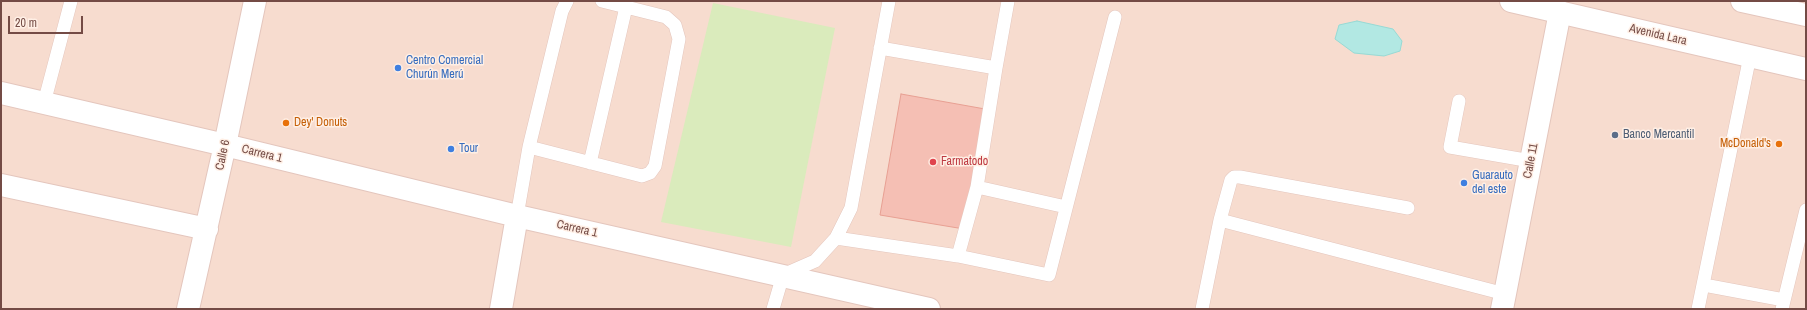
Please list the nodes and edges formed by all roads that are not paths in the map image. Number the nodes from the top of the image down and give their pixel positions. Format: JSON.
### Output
{"nodes":[{"id":1,"x":71,"y":1,"type":"edge"},
{"id":2,"x":255,"y":1,"type":"edge"},
{"id":3,"x":567,"y":1,"type":"edge"},
{"id":4,"x":602,"y":1,"type":"edge"},
{"id":5,"x":889,"y":1,"type":"edge"},
{"id":6,"x":1008,"y":1,"type":"edge"},
{"id":7,"x":1511,"y":1,"type":"edge"},
{"id":8,"x":1742,"y":1,"type":"edge"},
{"id":9,"x":626,"y":7,"type":"junction"},
{"id":10,"x":1560,"y":12,"type":"junction"},
{"id":11,"x":1802,"y":12,"type":"edge"},
{"id":12,"x":1116,"y":17,"type":"dead end"},
{"id":13,"x":880,"y":48,"type":"junction"},
{"id":14,"x":1750,"y":56,"type":"junction"},
{"id":15,"x":996,"y":68,"type":"junction"},
{"id":16,"x":1806,"y":69,"type":"edge"},
{"id":17,"x":1,"y":93,"type":"edge"},
{"id":18,"x":1459,"y":101,"type":"dead end"},
{"id":19,"x":44,"y":103,"type":"junction"},
{"id":20,"x":225,"y":145,"type":"junction"},
{"id":21,"x":529,"y":147,"type":"junction"},
{"id":22,"x":1531,"y":161,"type":"junction"},
{"id":23,"x":590,"y":163,"type":"junction"},
{"id":24,"x":1,"y":184,"type":"edge"},
{"id":25,"x":977,"y":187,"type":"junction"},
{"id":26,"x":1066,"y":207,"type":"junction"},
{"id":27,"x":1408,"y":208,"type":"dead end"},
{"id":28,"x":1806,"y":210,"type":"edge"},
{"id":29,"x":517,"y":216,"type":"junction"},
{"id":30,"x":1220,"y":220,"type":"junction"},
{"id":31,"x":207,"y":229,"type":"junction"},
{"id":32,"x":836,"y":238,"type":"junction"},
{"id":33,"x":958,"y":256,"type":"junction"},
{"id":34,"x":783,"y":275,"type":"junction"},
{"id":35,"x":1704,"y":284,"type":"junction"},
{"id":36,"x":1504,"y":302,"type":"edge"},
{"id":37,"x":879,"y":303,"type":"edge"},
{"id":38,"x":1783,"y":305,"type":"edge"},
{"id":39,"x":188,"y":309,"type":"edge"},
{"id":40,"x":501,"y":309,"type":"edge"},
{"id":41,"x":773,"y":309,"type":"edge"},
{"id":42,"x":929,"y":309,"type":"edge"},
{"id":43,"x":1202,"y":309,"type":"edge"},
{"id":44,"x":1698,"y":309,"type":"edge"}],
"edges":[{"from":1,"to":19,"type":"lane"},
{"from":2,"to":20,"type":"street","name":"Calle 6"},
{"from":3,"to":21,"type":"lane"},
{"from":4,"to":9,"type":"lane"},
{"from":5,"to":13,"type":"lane"},
{"from":6,"to":15,"type":"lane"},
{"from":7,"to":10,"type":"street","name":"Avenida Lara"},
{"from":8,"to":11,"type":"street"},
{"from":9,"to":23,"type":"lane"},
{"from":9,"to":23,"type":"lane"},
{"from":10,"to":14,"type":"street","name":"Avenida Lara"},
{"from":10,"to":22,"type":"street","name":"Calle 11"},
{"from":12,"to":26,"type":"lane"},
{"from":13,"to":15,"type":"lane"},
{"from":13,"to":32,"type":"lane"},
{"from":14,"to":16,"type":"street","name":"Avenida Lara"},
{"from":14,"to":35,"type":"lane"},
{"from":15,"to":25,"type":"lane"},
{"from":17,"to":19,"type":"street","name":"Carrera 1"},
{"from":18,"to":22,"type":"lane"},
{"from":19,"to":20,"type":"street","name":"Carrera 1"},
{"from":20,"to":29,"type":"street","name":"Carrera 1"},
{"from":20,"to":31,"type":"street","name":"Calle 6"},
{"from":21,"to":23,"type":"lane"},
{"from":21,"to":29,"type":"lane"},
{"from":22,"to":36,"type":"street","name":"Calle 11"},
{"from":24,"to":31,"type":"street"},
{"from":25,"to":26,"type":"lane"},
{"from":25,"to":33,"type":"lane"},
{"from":26,"to":33,"type":"lane"},
{"from":27,"to":30,"type":"lane"},
{"from":28,"to":38,"type":"lane"},
{"from":29,"to":34,"type":"street","name":"Carrera 1"},
{"from":29,"to":40,"type":"street"},
{"from":30,"to":36,"type":"lane"},
{"from":30,"to":43,"type":"lane"},
{"from":31,"to":39,"type":"street","name":"Calle 6"},
{"from":32,"to":33,"type":"lane"},
{"from":32,"to":34,"type":"lane"},
{"from":34,"to":37,"type":"street","name":"Carrera 1"},
{"from":34,"to":41,"type":"lane"},
{"from":35,"to":38,"type":"lane"},
{"from":35,"to":44,"type":"lane"},
{"from":37,"to":42,"type":"street","name":"Carrera 1"}]}
